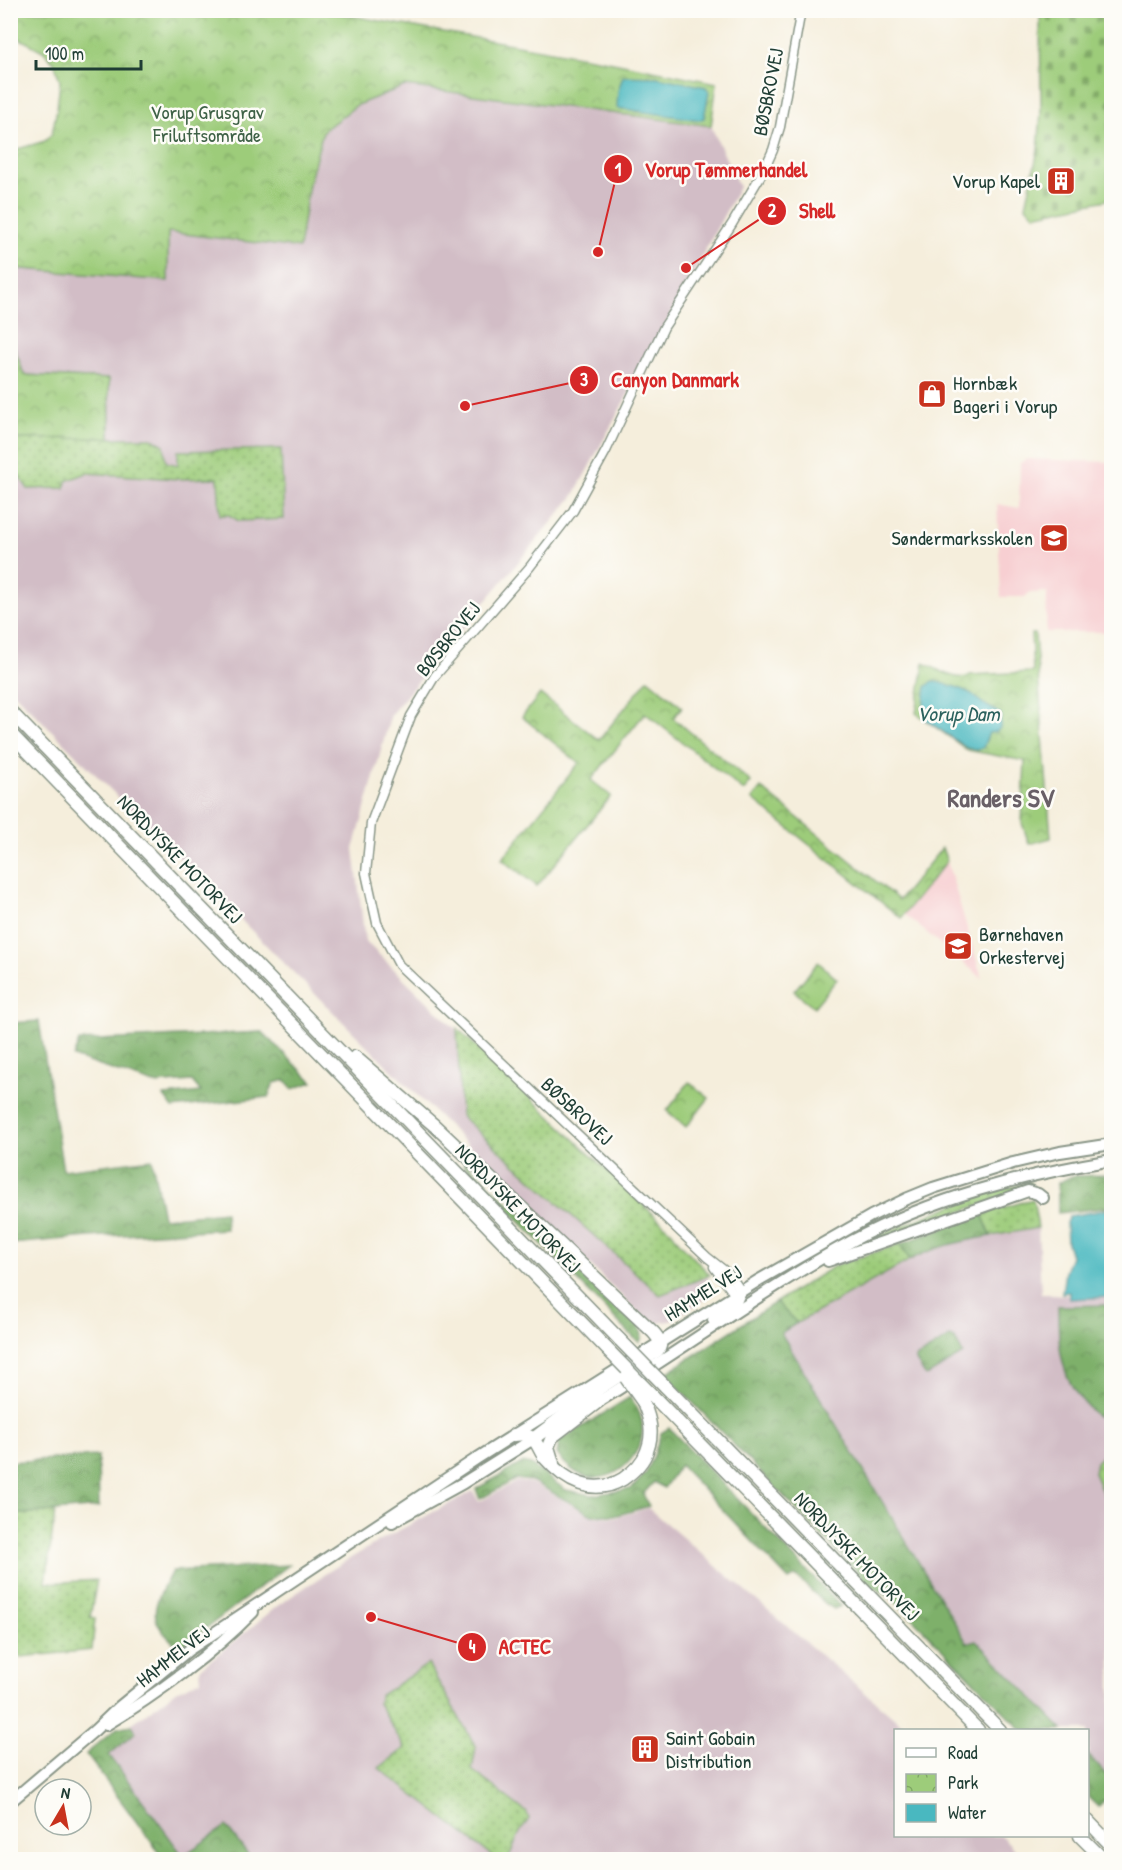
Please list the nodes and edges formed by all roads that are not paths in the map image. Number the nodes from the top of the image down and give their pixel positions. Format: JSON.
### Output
{"nodes":[{"id":1,"x":801,"y":10,"type":"edge"},
{"id":2,"x":10,"y":711,"type":"edge"},
{"id":3,"x":10,"y":733,"type":"edge"},
{"id":4,"x":223,"y":931,"type":"junction"},
{"id":5,"x":1112,"y":1144,"type":"edge"},
{"id":6,"x":1112,"y":1160,"type":"edge"},
{"id":7,"x":1043,"y":1198,"type":"dead end"},
{"id":8,"x":805,"y":1269,"type":"junction"},
{"id":9,"x":739,"y":1294,"type":"junction"},
{"id":10,"x":759,"y":1298,"type":"junction"},
{"id":11,"x":660,"y":1342,"type":"junction"},
{"id":12,"x":658,"y":1362,"type":"junction"},
{"id":13,"x":647,"y":1398,"type":"junction"},
{"id":14,"x":599,"y":1401,"type":"junction"},
{"id":15,"x":514,"y":1435,"type":"junction"},
{"id":16,"x":533,"y":1439,"type":"junction"},
{"id":17,"x":554,"y":1467,"type":"junction"},
{"id":18,"x":348,"y":1545,"type":"junction"},
{"id":19,"x":265,"y":1599,"type":"junction"},
{"id":20,"x":238,"y":1616,"type":"junction"},
{"id":21,"x":176,"y":1660,"type":"junction"},
{"id":22,"x":178,"y":1676,"type":"junction"},
{"id":23,"x":116,"y":1720,"type":"junction"},
{"id":24,"x":976,"y":1729,"type":"edge"},
{"id":25,"x":998,"y":1729,"type":"edge"},
{"id":26,"x":95,"y":1731,"type":"junction"},
{"id":27,"x":10,"y":1802,"type":"edge"},
{"id":28,"x":1089,"y":1822,"type":"edge"},
{"id":29,"x":1081,"y":1837,"type":"edge"},
{"id":30,"x":1112,"y":1846,"type":"edge"},
{"id":31,"x":1104,"y":1860,"type":"edge"}],
"edges":[{"from":1,"to":9,"type":"street","name":"BØSBROVEJ"},
{"from":2,"to":4,"type":"highway","name":"NORDJYSKE MOTORVEJ"},
{"from":3,"to":13,"type":"highway","name":"NORDJYSKE MOTORVEJ","bridge":true},
{"from":4,"to":11,"type":"highway"},
{"from":4,"to":25,"type":"highway","name":"NORDJYSKE MOTORVEJ","bridge":true},
{"from":5,"to":9,"type":"main road","name":"HAMMELVEJ"},
{"from":6,"to":8,"type":"main road","name":"HAMMELVEJ"},
{"from":7,"to":8,"type":"main road"},
{"from":8,"to":10,"type":"main road","name":"HAMMELVEJ"},
{"from":9,"to":10,"type":"main road"},
{"from":9,"to":11,"type":"main road","name":"HAMMELVEJ"},
{"from":9,"to":12,"type":"main road"},
{"from":10,"to":12,"type":"main road","name":"HAMMELVEJ"},
{"from":11,"to":15,"type":"main road","name":"HAMMELVEJ"},
{"from":11,"to":16,"type":"highway"},
{"from":12,"to":14,"type":"main road","name":"HAMMELVEJ"},
{"from":13,"to":17,"type":"highway"},
{"from":13,"to":24,"type":"highway","name":"NORDJYSKE MOTORVEJ"},
{"from":14,"to":16,"type":"main road","name":"HAMMELVEJ"},
{"from":14,"to":17,"type":"highway"},
{"from":15,"to":16,"type":"highway"},
{"from":15,"to":18,"type":"main road","name":"HAMMELVEJ"},
{"from":16,"to":17,"type":"highway"},
{"from":16,"to":18,"type":"main road","name":"HAMMELVEJ"},
{"from":18,"to":19,"type":"main road","name":"HAMMELVEJ"},
{"from":19,"to":20,"type":"main road","name":"HAMMELVEJ"},
{"from":19,"to":22,"type":"main road","name":"HAMMELVEJ"},
{"from":20,"to":21,"type":"main road","name":"HAMMELVEJ"},
{"from":20,"to":22,"type":"main road"},
{"from":21,"to":23,"type":"main road"},
{"from":21,"to":26,"type":"main road","name":"HAMMELVEJ"},
{"from":22,"to":23,"type":"main road","name":"HAMMELVEJ"},
{"from":23,"to":26,"type":"main road","name":"HAMMELVEJ"},
{"from":26,"to":27,"type":"main road","name":"HAMMELVEJ"},
{"from":28,"to":30,"type":"highway"},
{"from":29,"to":31,"type":"highway"}]}
